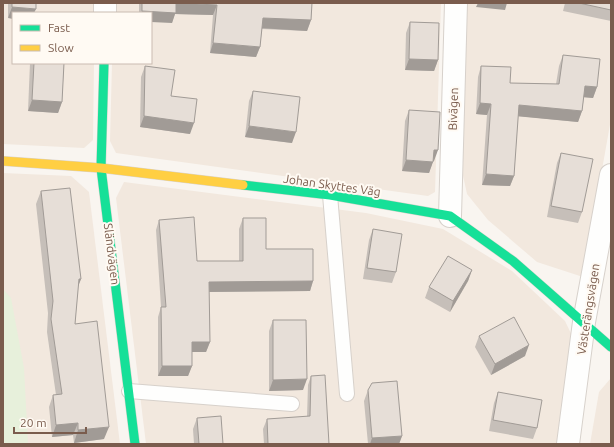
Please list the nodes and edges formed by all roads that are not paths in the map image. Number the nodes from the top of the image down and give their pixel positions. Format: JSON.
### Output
{"nodes":[{"id":1,"x":456,"y":3,"type":"edge"},
{"id":2,"x":104,"y":64,"type":"edge"},
{"id":3,"x":3,"y":161,"type":"edge"},
{"id":4,"x":101,"y":168,"type":"junction"},
{"id":5,"x":611,"y":175,"type":"edge"},
{"id":6,"x":330,"y":195,"type":"junction"},
{"id":7,"x":450,"y":216,"type":"junction"},
{"id":8,"x":584,"y":322,"type":"junction"},
{"id":9,"x":611,"y":347,"type":"edge"},
{"id":10,"x":129,"y":391,"type":"junction"},
{"id":11,"x":347,"y":394,"type":"dead end"},
{"id":12,"x":292,"y":404,"type":"dead end"},
{"id":13,"x":135,"y":444,"type":"edge"},
{"id":14,"x":568,"y":444,"type":"edge"}],
"edges":[{"from":1,"to":7,"type":"street","name":"Bivägen"},
{"from":2,"to":4,"type":"street","name":"Sländvägen"},
{"from":3,"to":4,"type":"street","name":"Johan Skyttes Väg"},
{"from":4,"to":6,"type":"street","name":"Johan Skyttes Väg"},
{"from":4,"to":10,"type":"street","name":"Sländvägen"},
{"from":5,"to":8,"type":"street","name":"Västerängsvägen"},
{"from":6,"to":7,"type":"street","name":"Johan Skyttes Väg"},
{"from":6,"to":11,"type":"lane"},
{"from":7,"to":8,"type":"street","name":"Johan Skyttes Väg"},
{"from":8,"to":9,"type":"street","name":"Johan Skyttes Väg"},
{"from":8,"to":14,"type":"street","name":"Västerängsvägen"},
{"from":10,"to":12,"type":"lane"},
{"from":10,"to":13,"type":"street","name":"Sländvägen"}]}
